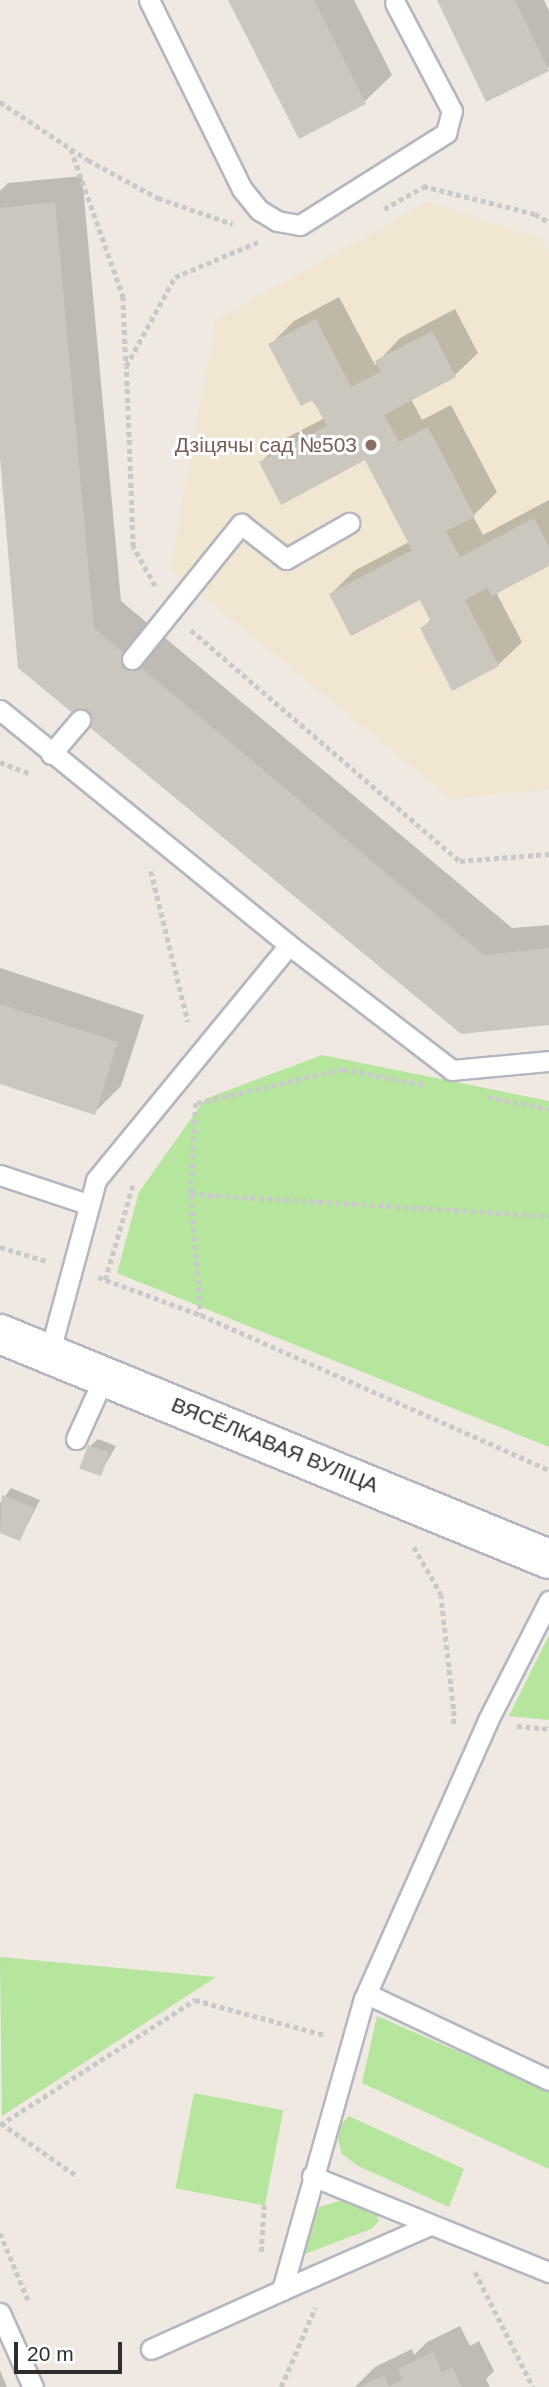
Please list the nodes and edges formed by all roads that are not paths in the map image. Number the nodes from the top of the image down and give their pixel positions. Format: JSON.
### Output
{"nodes":[{"id":1,"x":149,"y":0,"type":"edge"},
{"id":2,"x":395,"y":3,"type":"dead end"},
{"id":3,"x":349,"y":523,"type":"dead end"},
{"id":4,"x":132,"y":659,"type":"dead end"},
{"id":5,"x":0,"y":710,"type":"edge"},
{"id":6,"x":80,"y":720,"type":"dead end"},
{"id":7,"x":51,"y":754,"type":"junction"},
{"id":8,"x":289,"y":945,"type":"junction"},
{"id":9,"x":549,"y":1061,"type":"edge"},
{"id":10,"x":0,"y":1175,"type":"edge"},
{"id":11,"x":87,"y":1204,"type":"junction"},
{"id":12,"x":0,"y":1334,"type":"edge"},
{"id":13,"x":50,"y":1351,"type":"junction"},
{"id":14,"x":105,"y":1375,"type":"junction"},
{"id":15,"x":76,"y":1439,"type":"dead end"},
{"id":16,"x":549,"y":1559,"type":"edge"},
{"id":17,"x":549,"y":1601,"type":"edge"},
{"id":18,"x":367,"y":1994,"type":"junction"},
{"id":19,"x":549,"y":2080,"type":"edge"},
{"id":20,"x":313,"y":2176,"type":"junction"},
{"id":21,"x":430,"y":2225,"type":"junction"},
{"id":22,"x":549,"y":2272,"type":"edge"},
{"id":23,"x":282,"y":2290,"type":"junction"},
{"id":24,"x":0,"y":2313,"type":"edge"},
{"id":25,"x":151,"y":2349,"type":"dead end"},
{"id":26,"x":33,"y":2387,"type":"edge"}],
"edges":[{"from":1,"to":2,"type":"lane"},
{"from":3,"to":4,"type":"lane"},
{"from":5,"to":7,"type":"lane"},
{"from":6,"to":7,"type":"lane"},
{"from":7,"to":8,"type":"lane"},
{"from":8,"to":9,"type":"lane"},
{"from":8,"to":11,"type":"lane"},
{"from":10,"to":11,"type":"lane"},
{"from":11,"to":13,"type":"lane"},
{"from":12,"to":13,"type":"street","name":"ВЯСЁЛКАВАЯ ВУЛІЦА"},
{"from":13,"to":14,"type":"street","name":"ВЯСЁЛКАВАЯ ВУЛІЦА"},
{"from":14,"to":15,"type":"lane"},
{"from":14,"to":16,"type":"street","name":"ВЯСЁЛКАВАЯ ВУЛІЦА"},
{"from":17,"to":18,"type":"lane"},
{"from":18,"to":19,"type":"lane"},
{"from":18,"to":20,"type":"lane"},
{"from":20,"to":21,"type":"lane"},
{"from":20,"to":23,"type":"lane"},
{"from":21,"to":22,"type":"lane"},
{"from":21,"to":23,"type":"lane"},
{"from":23,"to":25,"type":"lane"},
{"from":24,"to":26,"type":"lane"}]}
